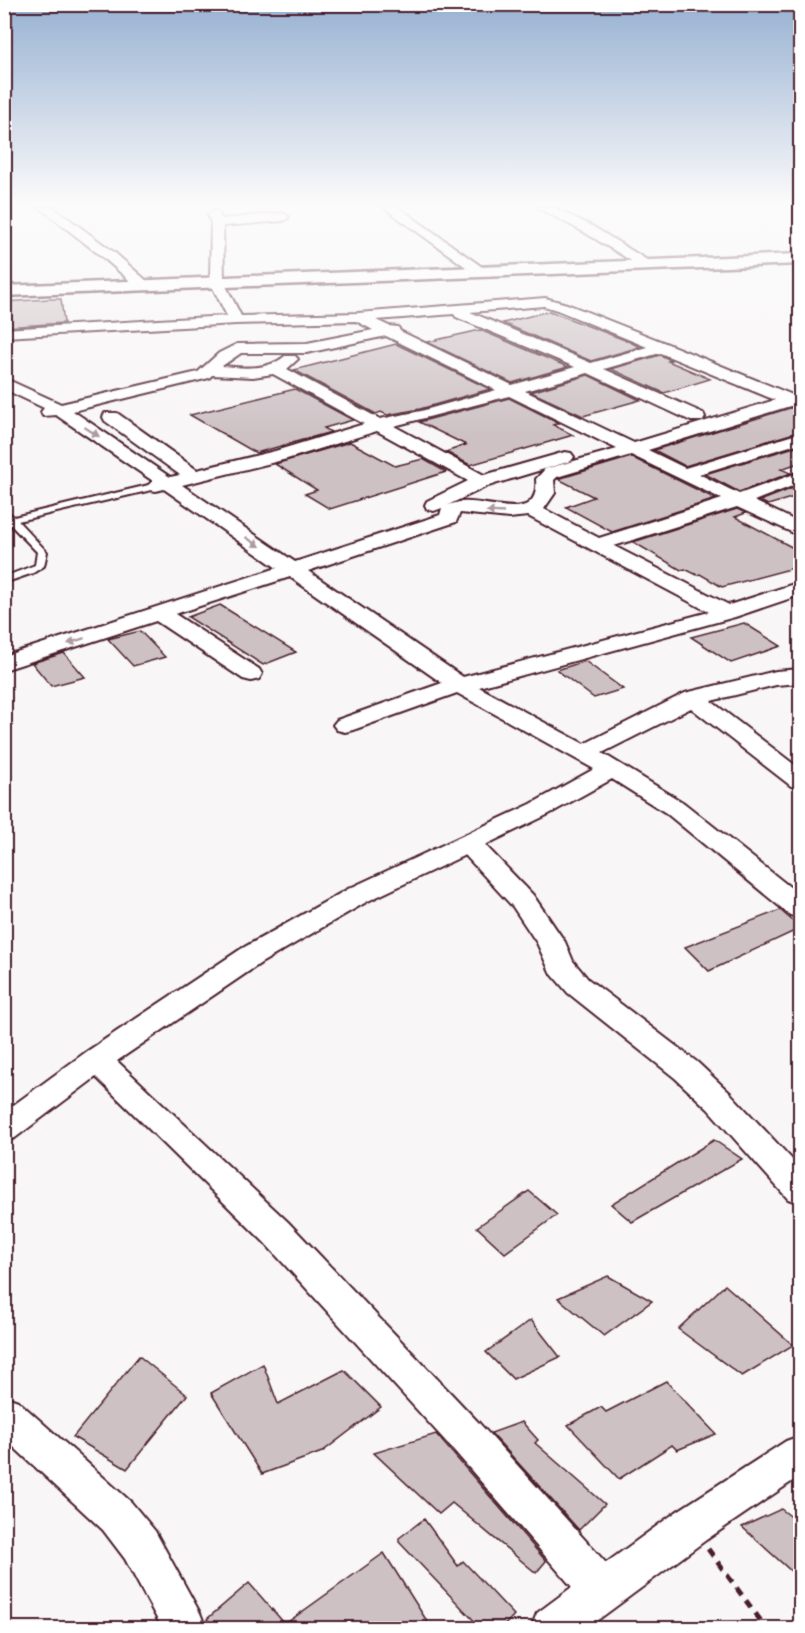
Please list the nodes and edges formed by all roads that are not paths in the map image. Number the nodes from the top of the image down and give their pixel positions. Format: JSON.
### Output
{"nodes":[{"id":1,"x":187,"y":283,"type":"edge"},
{"id":2,"x":218,"y":283,"type":"edge"},
{"id":3,"x":143,"y":285,"type":"joint"},
{"id":4,"x":4,"y":291,"type":"edge"},
{"id":5,"x":480,"y":307,"type":"junction"},
{"id":6,"x":461,"y":314,"type":"junction"},
{"id":7,"x":358,"y":317,"type":"junction"},
{"id":8,"x":236,"y":320,"type":"junction"},
{"id":9,"x":387,"y":332,"type":"junction"},
{"id":10,"x":7,"y":333,"type":"edge"},
{"id":11,"x":663,"y":347,"type":"junction"},
{"id":12,"x":295,"y":348,"type":"junction"},
{"id":13,"x":590,"y":368,"type":"junction"},
{"id":14,"x":276,"y":369,"type":"junction"},
{"id":15,"x":211,"y":370,"type":"junction"},
{"id":16,"x":4,"y":383,"type":"edge"},
{"id":17,"x":509,"y":391,"type":"junction"},
{"id":18,"x":770,"y":392,"type":"junction"},
{"id":19,"x":4,"y":396,"type":"edge"},
{"id":20,"x":796,"y":402,"type":"edge"},
{"id":21,"x":58,"y":409,"type":"junction"},
{"id":22,"x":40,"y":415,"type":"junction"},
{"id":23,"x":111,"y":417,"type":"dead end"},
{"id":24,"x":697,"y":417,"type":"junction"},
{"id":25,"x":380,"y":424,"type":"junction"},
{"id":26,"x":741,"y":435,"type":"dead end"},
{"id":27,"x":801,"y":438,"type":"edge"},
{"id":28,"x":624,"y":446,"type":"junction"},
{"id":29,"x":769,"y":448,"type":"junction"},
{"id":30,"x":790,"y":457,"type":"dead end"},
{"id":31,"x":506,"y":474,"type":"junction"},
{"id":32,"x":682,"y":474,"type":"junction"},
{"id":33,"x":193,"y":476,"type":"junction"},
{"id":34,"x":801,"y":477,"type":"edge"},
{"id":35,"x":482,"y":481,"type":"junction"},
{"id":36,"x":160,"y":485,"type":"junction"},
{"id":37,"x":545,"y":485,"type":"junction"},
{"id":38,"x":458,"y":500,"type":"junction"},
{"id":39,"x":739,"y":500,"type":"junction"},
{"id":40,"x":529,"y":509,"type":"junction"},
{"id":41,"x":8,"y":516,"type":"edge"},
{"id":42,"x":801,"y":530,"type":"edge"},
{"id":43,"x":598,"y":544,"type":"junction"},
{"id":44,"x":276,"y":568,"type":"junction"},
{"id":45,"x":4,"y":580,"type":"edge"},
{"id":46,"x":801,"y":588,"type":"edge"},
{"id":47,"x":729,"y":613,"type":"junction"},
{"id":48,"x":160,"y":614,"type":"junction"},
{"id":49,"x":4,"y":647,"type":"edge"},
{"id":50,"x":4,"y":663,"type":"edge"},
{"id":51,"x":251,"y":674,"type":"dead end"},
{"id":52,"x":801,"y":676,"type":"edge"},
{"id":53,"x":459,"y":685,"type":"junction"},
{"id":54,"x":693,"y":698,"type":"junction"},
{"id":55,"x":345,"y":725,"type":"dead end"},
{"id":56,"x":582,"y":754,"type":"junction"},
{"id":57,"x":612,"y":769,"type":"junction"},
{"id":58,"x":801,"y":781,"type":"edge"},
{"id":59,"x":469,"y":844,"type":"junction"},
{"id":60,"x":801,"y":909,"type":"edge"},
{"id":61,"x":97,"y":1060,"type":"junction"},
{"id":62,"x":4,"y":1129,"type":"edge"},
{"id":63,"x":801,"y":1190,"type":"edge"},
{"id":64,"x":4,"y":1413,"type":"edge"},
{"id":65,"x":801,"y":1454,"type":"edge"},
{"id":66,"x":602,"y":1590,"type":"junction"},
{"id":67,"x":185,"y":1629,"type":"edge"},
{"id":68,"x":552,"y":1629,"type":"edge"}],
"edges":[{"from":1,"to":3,"type":"main road"},
{"from":2,"to":8,"type":"street"},
{"from":3,"to":4,"type":"main road"},
{"from":5,"to":6,"type":"street"},
{"from":5,"to":7,"type":"street"},
{"from":5,"to":11,"type":"street"},
{"from":6,"to":9,"type":"street"},
{"from":6,"to":13,"type":"street"},
{"from":7,"to":8,"type":"street"},
{"from":7,"to":9,"type":"street"},
{"from":8,"to":10,"type":"street"},
{"from":9,"to":12,"type":"street"},
{"from":9,"to":17,"type":"street"},
{"from":11,"to":13,"type":"street"},
{"from":11,"to":18,"type":"street"},
{"from":12,"to":14,"type":"street"},
{"from":12,"to":15,"type":"street"},
{"from":13,"to":17,"type":"street"},
{"from":13,"to":24,"type":"street"},
{"from":14,"to":15,"type":"street"},
{"from":14,"to":25,"type":"street"},
{"from":15,"to":21,"type":"street"},
{"from":16,"to":21,"type":"street"},
{"from":17,"to":25,"type":"street"},
{"from":17,"to":28,"type":"street"},
{"from":18,"to":20,"type":"street"},
{"from":18,"to":24,"type":"street"},
{"from":19,"to":22,"type":"street"},
{"from":20,"to":28,"type":"street"},
{"from":21,"to":22,"type":"street"},
{"from":21,"to":36,"type":"street","one_way":true},
{"from":22,"to":36,"type":"street"},
{"from":23,"to":33,"type":"street"},
{"from":24,"to":28,"type":"street"},
{"from":25,"to":33,"type":"street"},
{"from":25,"to":35,"type":"street"},
{"from":26,"to":29,"type":"street"},
{"from":27,"to":29,"type":"street"},
{"from":28,"to":31,"type":"street"},
{"from":28,"to":32,"type":"street"},
{"from":28,"to":37,"type":"street"},
{"from":29,"to":30,"type":"street"},
{"from":29,"to":32,"type":"street"},
{"from":31,"to":35,"type":"street"},
{"from":31,"to":37,"type":"street"},
{"from":32,"to":39,"type":"street"},
{"from":33,"to":36,"type":"street"},
{"from":34,"to":39,"type":"street"},
{"from":35,"to":38,"type":"street"},
{"from":36,"to":41,"type":"lane"},
{"from":36,"to":44,"type":"street"},
{"from":37,"to":40,"type":"street"},
{"from":40,"to":38,"type":"street","one_way":true},
{"from":38,"to":44,"type":"street"},
{"from":39,"to":42,"type":"street"},
{"from":39,"to":43,"type":"street"},
{"from":40,"to":43,"type":"street"},
{"from":41,"to":45,"type":"lane"},
{"from":43,"to":47,"type":"street"},
{"from":44,"to":48,"type":"street"},
{"from":44,"to":49,"type":"street"},
{"from":44,"to":53,"type":"street"},
{"from":46,"to":47,"type":"street"},
{"from":47,"to":53,"type":"street"},
{"from":48,"to":50,"type":"street","one_way":true},
{"from":48,"to":51,"type":"street"},
{"from":52,"to":54,"type":"street"},
{"from":53,"to":55,"type":"street"},
{"from":53,"to":56,"type":"street"},
{"from":54,"to":56,"type":"street"},
{"from":54,"to":58,"type":"street"},
{"from":56,"to":57,"type":"street"},
{"from":57,"to":59,"type":"street"},
{"from":57,"to":60,"type":"street"},
{"from":59,"to":61,"type":"street"},
{"from":59,"to":63,"type":"street"},
{"from":61,"to":62,"type":"street"},
{"from":61,"to":66,"type":"street"},
{"from":64,"to":67,"type":"street"},
{"from":65,"to":66,"type":"street"},
{"from":66,"to":68,"type":"street"}]}
